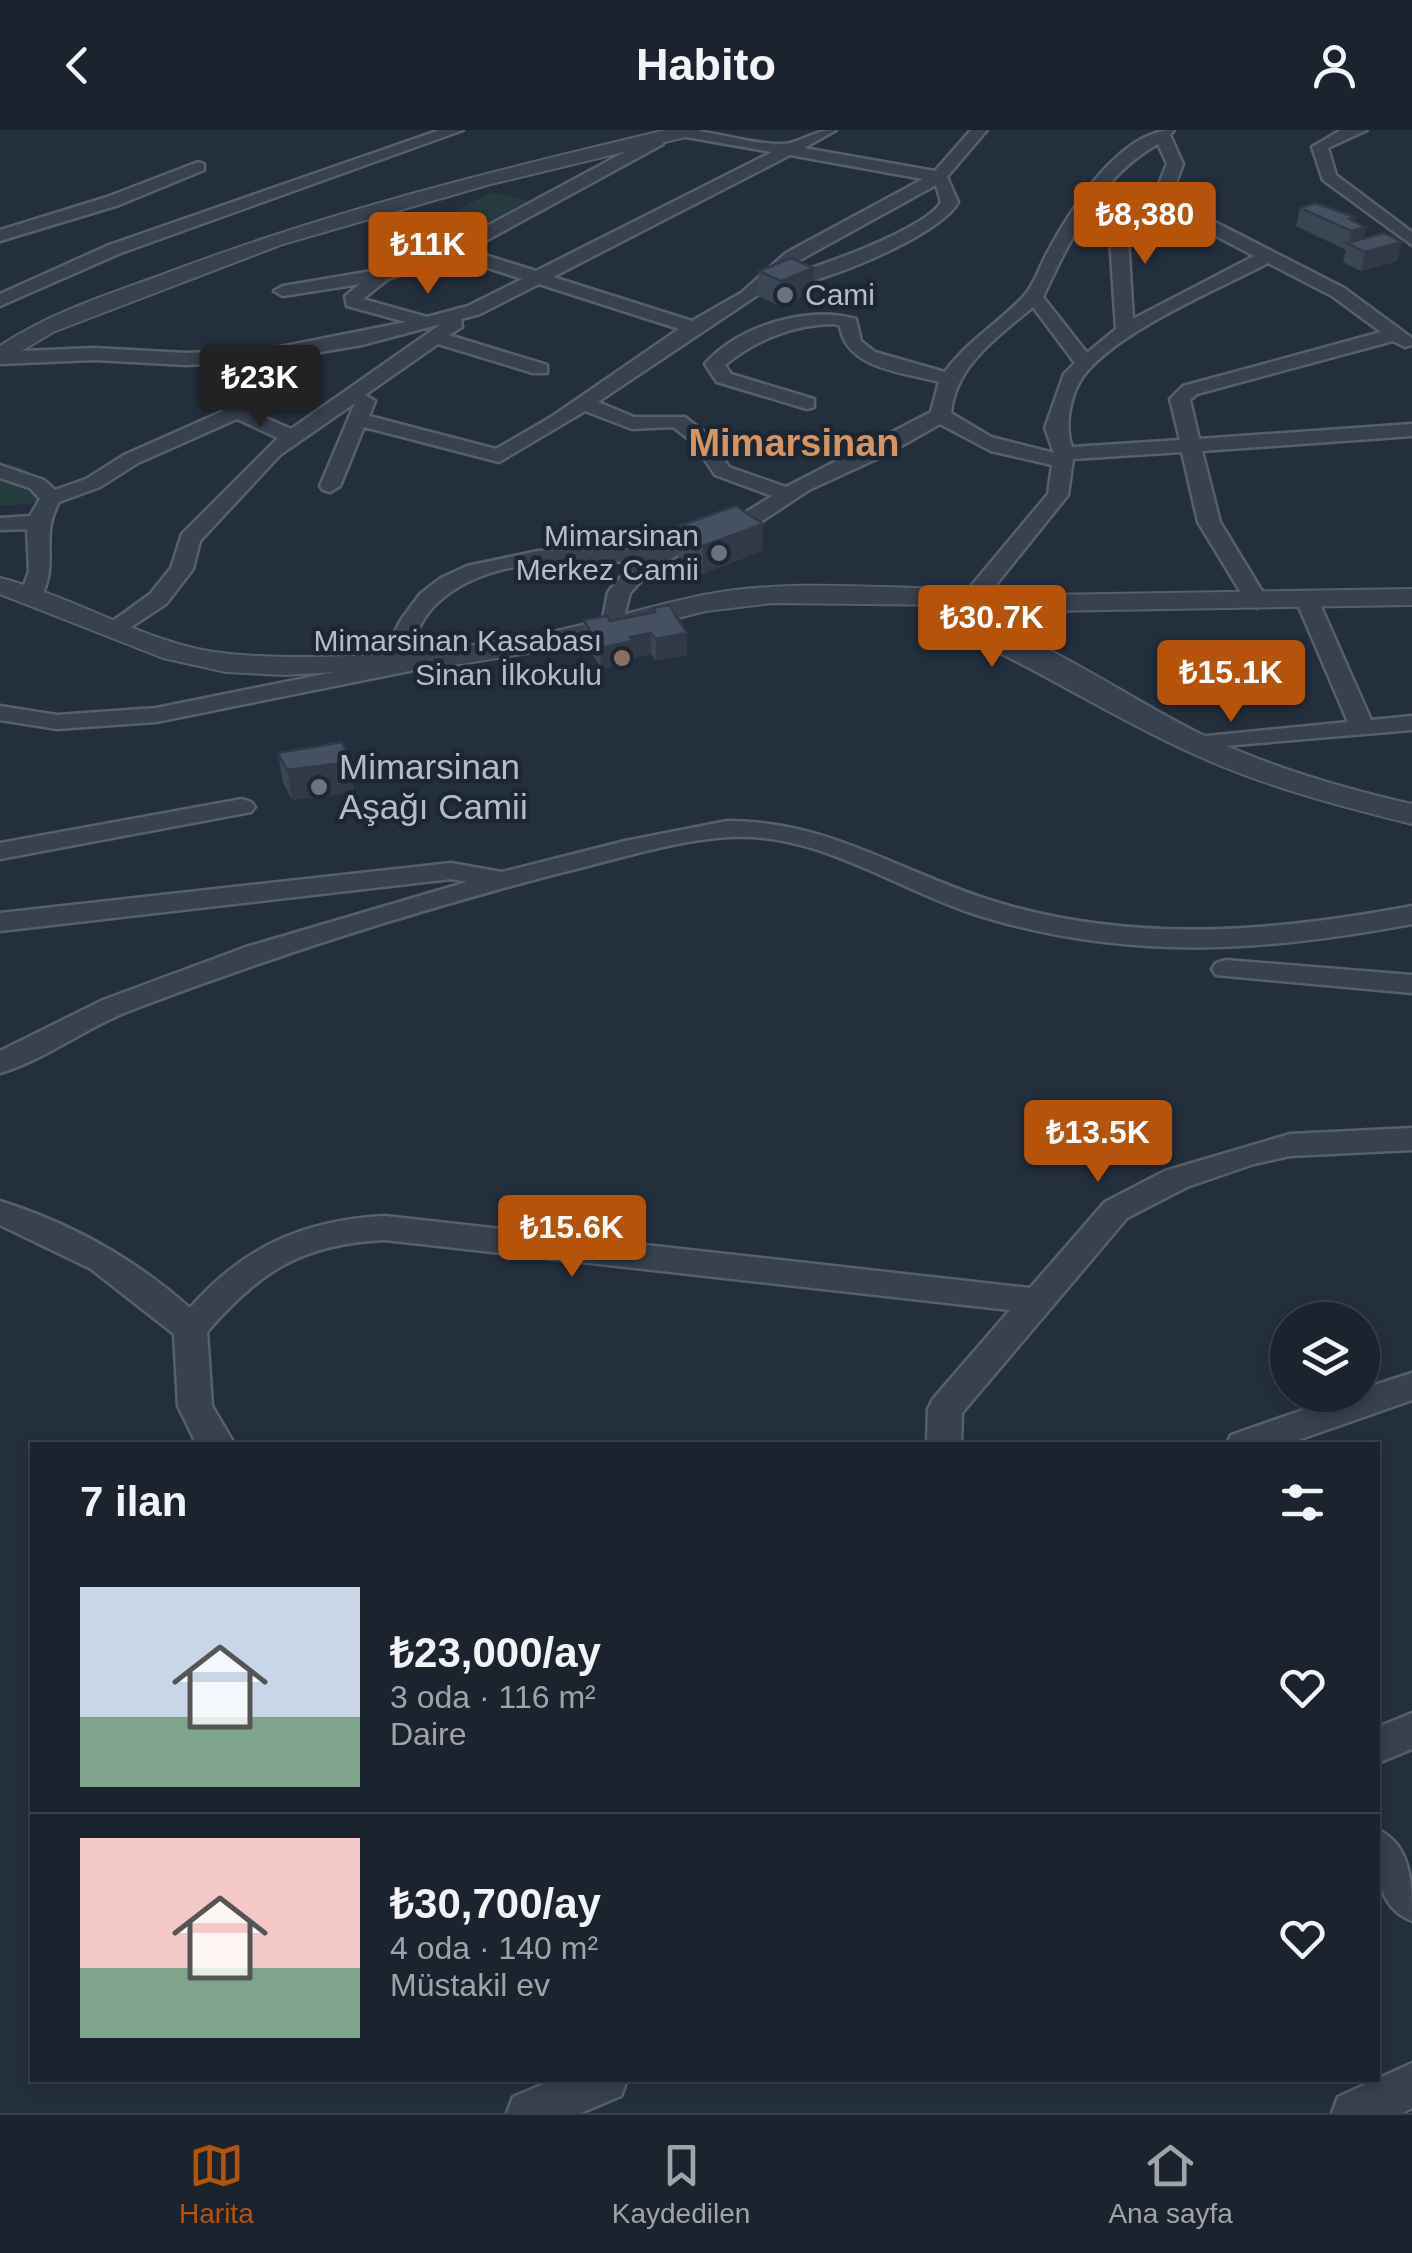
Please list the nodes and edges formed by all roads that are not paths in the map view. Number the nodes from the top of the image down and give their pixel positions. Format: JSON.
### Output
{"nodes":[{"id":1,"x":455,"y":130,"type":"edge"},
{"id":2,"x":828,"y":130,"type":"edge"},
{"id":3,"x":979,"y":130,"type":"edge"},
{"id":4,"x":1359,"y":130,"type":"edge"},
{"id":5,"x":689,"y":131,"type":"edge"},
{"id":6,"x":1164,"y":132,"type":"edge"},
{"id":7,"x":657,"y":141,"type":"junction"},
{"id":8,"x":786,"y":152,"type":"junction"},
{"id":9,"x":198,"y":167,"type":"dead end"},
{"id":10,"x":939,"y":177,"type":"junction"},
{"id":11,"x":1161,"y":201,"type":"junction"},
{"id":12,"x":1412,"y":222,"type":"edge"},
{"id":13,"x":1392,"y":224,"type":"junction"},
{"id":14,"x":0,"y":236,"type":"edge"},
{"id":15,"x":1412,"y":240,"type":"edge"},
{"id":16,"x":454,"y":251,"type":"junction"},
{"id":17,"x":1265,"y":257,"type":"junction"},
{"id":18,"x":387,"y":274,"type":"junction"},
{"id":19,"x":536,"y":279,"type":"junction"},
{"id":20,"x":758,"y":287,"type":"junction"},
{"id":21,"x":283,"y":291,"type":"dead end"},
{"id":22,"x":1034,"y":297,"type":"junction"},
{"id":23,"x":0,"y":301,"type":"edge"},
{"id":24,"x":695,"y":328,"type":"junction"},
{"id":25,"x":432,"y":329,"type":"junction"},
{"id":26,"x":1125,"y":331,"type":"junction"},
{"id":27,"x":1404,"y":340,"type":"edge"},
{"id":28,"x":0,"y":358,"type":"edge"},
{"id":29,"x":1086,"y":364,"type":"junction"},
{"id":30,"x":540,"y":370,"type":"dead end"},
{"id":31,"x":379,"y":376,"type":"junction"},
{"id":32,"x":951,"y":379,"type":"junction"},
{"id":33,"x":584,"y":403,"type":"junction"},
{"id":34,"x":808,"y":403,"type":"dead end"},
{"id":35,"x":941,"y":415,"type":"junction"},
{"id":36,"x":354,"y":418,"type":"junction"},
{"id":37,"x":1412,"y":430,"type":"edge"},
{"id":38,"x":1386,"y":434,"type":"junction"},
{"id":39,"x":293,"y":437,"type":"junction"},
{"id":40,"x":1412,"y":440,"type":"edge"},
{"id":41,"x":1188,"y":444,"type":"junction"},
{"id":42,"x":1064,"y":458,"type":"junction"},
{"id":43,"x":0,"y":471,"type":"edge"},
{"id":44,"x":330,"y":486,"type":"dead end"},
{"id":45,"x":788,"y":495,"type":"junction"},
{"id":46,"x":51,"y":498,"type":"junction"},
{"id":47,"x":37,"y":522,"type":"junction"},
{"id":48,"x":0,"y":524,"type":"edge"},
{"id":49,"x":659,"y":556,"type":"junction"},
{"id":50,"x":0,"y":586,"type":"edge"},
{"id":51,"x":32,"y":594,"type":"junction"},
{"id":52,"x":1412,"y":598,"type":"edge"},
{"id":53,"x":1308,"y":600,"type":"junction"},
{"id":54,"x":1257,"y":601,"type":"junction"},
{"id":55,"x":971,"y":609,"type":"junction"},
{"id":56,"x":613,"y":623,"type":"junction"},
{"id":57,"x":114,"y":628,"type":"junction"},
{"id":58,"x":454,"y":656,"type":"junction"},
{"id":59,"x":393,"y":659,"type":"junction"},
{"id":60,"x":0,"y":713,"type":"edge"},
{"id":61,"x":1412,"y":723,"type":"edge"},
{"id":62,"x":1362,"y":726,"type":"junction"},
{"id":63,"x":1197,"y":744,"type":"junction"},
{"id":64,"x":242,"y":807,"type":"dead end"},
{"id":65,"x":1412,"y":814,"type":"edge"},
{"id":66,"x":0,"y":851,"type":"edge"},
{"id":67,"x":502,"y":880,"type":"junction"},
{"id":68,"x":1412,"y":915,"type":"edge"},
{"id":69,"x":0,"y":922,"type":"edge"},
{"id":70,"x":1226,"y":969,"type":"dead end"},
{"id":71,"x":1412,"y":984,"type":"edge"},
{"id":72,"x":0,"y":1063,"type":"edge"},
{"id":73,"x":1412,"y":1139,"type":"edge"},
{"id":74,"x":0,"y":1213,"type":"edge"},
{"id":75,"x":1039,"y":1301,"type":"junction"},
{"id":76,"x":191,"y":1329,"type":"junction"},
{"id":77,"x":1412,"y":1386,"type":"edge"},
{"id":78,"x":216,"y":1442,"type":"edge"},
{"id":79,"x":944,"y":1442,"type":"edge"},
{"id":80,"x":1252,"y":1442,"type":"edge"},
{"id":81,"x":1412,"y":1731,"type":"edge"},
{"id":82,"x":1380,"y":1745,"type":"edge"},
{"id":83,"x":1380,"y":1853,"type":"edge"},
{"id":84,"x":1412,"y":1901,"type":"edge"},
{"id":85,"x":599,"y":2082,"type":"edge"},
{"id":86,"x":1412,"y":2085,"type":"edge"},
{"id":87,"x":528,"y":2113,"type":"edge"},
{"id":88,"x":1354,"y":2113,"type":"edge"}],
"edges":[{"from":1,"to":23,"type":"street"},
{"from":2,"to":8,"type":"street"},
{"from":3,"to":10,"type":"street"},
{"from":4,"to":13,"type":"street"},
{"from":5,"to":7,"type":"street"},
{"from":5,"to":8,"type":"street"},
{"from":6,"to":11,"type":"street"},
{"from":6,"to":22,"type":"street"},
{"from":7,"to":16,"type":"street"},
{"from":7,"to":28,"type":"street"},
{"from":8,"to":10,"type":"street"},
{"from":8,"to":19,"type":"street"},
{"from":9,"to":14,"type":"street"},
{"from":10,"to":20,"type":"street"},
{"from":10,"to":20,"type":"street"},
{"from":11,"to":17,"type":"street"},
{"from":11,"to":26,"type":"street"},
{"from":12,"to":13,"type":"street"},
{"from":13,"to":15,"type":"street"},
{"from":16,"to":18,"type":"street"},
{"from":16,"to":19,"type":"street"},
{"from":17,"to":26,"type":"street"},
{"from":17,"to":27,"type":"street"},
{"from":18,"to":21,"type":"street"},
{"from":18,"to":25,"type":"street"},
{"from":19,"to":24,"type":"street"},
{"from":19,"to":25,"type":"street"},
{"from":20,"to":24,"type":"street"},
{"from":22,"to":29,"type":"street"},
{"from":22,"to":32,"type":"street"},
{"from":24,"to":33,"type":"street"},
{"from":25,"to":28,"type":"street"},
{"from":25,"to":30,"type":"street"},
{"from":25,"to":31,"type":"street"},
{"from":26,"to":29,"type":"street"},
{"from":27,"to":41,"type":"street"},
{"from":29,"to":42,"type":"street"},
{"from":31,"to":36,"type":"street"},
{"from":31,"to":39,"type":"street"},
{"from":32,"to":34,"type":"street"},
{"from":32,"to":35,"type":"street"},
{"from":33,"to":36,"type":"street"},
{"from":33,"to":45,"type":"street"},
{"from":35,"to":42,"type":"street"},
{"from":35,"to":45,"type":"street"},
{"from":36,"to":44,"type":"street"},
{"from":37,"to":38,"type":"street"},
{"from":38,"to":40,"type":"street"},
{"from":38,"to":41,"type":"street"},
{"from":39,"to":46,"type":"street"},
{"from":39,"to":57,"type":"street"},
{"from":41,"to":42,"type":"street"},
{"from":41,"to":54,"type":"street"},
{"from":42,"to":55,"type":"street"},
{"from":43,"to":46,"type":"street"},
{"from":45,"to":49,"type":"street"},
{"from":46,"to":47,"type":"street"},
{"from":47,"to":48,"type":"street"},
{"from":47,"to":51,"type":"street"},
{"from":49,"to":56,"type":"street"},
{"from":49,"to":59,"type":"street"},
{"from":50,"to":51,"type":"street"},
{"from":51,"to":57,"type":"street"},
{"from":52,"to":53,"type":"street"},
{"from":53,"to":54,"type":"street"},
{"from":53,"to":62,"type":"street"},
{"from":54,"to":55,"type":"street"},
{"from":55,"to":56,"type":"street"},
{"from":55,"to":63,"type":"street"},
{"from":56,"to":58,"type":"street"},
{"from":57,"to":59,"type":"street"},
{"from":58,"to":59,"type":"street"},
{"from":58,"to":60,"type":"street"},
{"from":61,"to":62,"type":"street"},
{"from":62,"to":63,"type":"street"},
{"from":63,"to":65,"type":"street"},
{"from":64,"to":66,"type":"street"},
{"from":67,"to":68,"type":"street"},
{"from":67,"to":69,"type":"street"},
{"from":67,"to":72,"type":"street"},
{"from":70,"to":71,"type":"street"},
{"from":73,"to":75,"type":"street"},
{"from":74,"to":76,"type":"street"},
{"from":75,"to":76,"type":"street"},
{"from":75,"to":79,"type":"street"},
{"from":76,"to":78,"type":"street"},
{"from":77,"to":80,"type":"street"},
{"from":81,"to":82,"type":"street"},
{"from":83,"to":84,"type":"street"},
{"from":85,"to":87,"type":"street"},
{"from":86,"to":88,"type":"street"}]}
